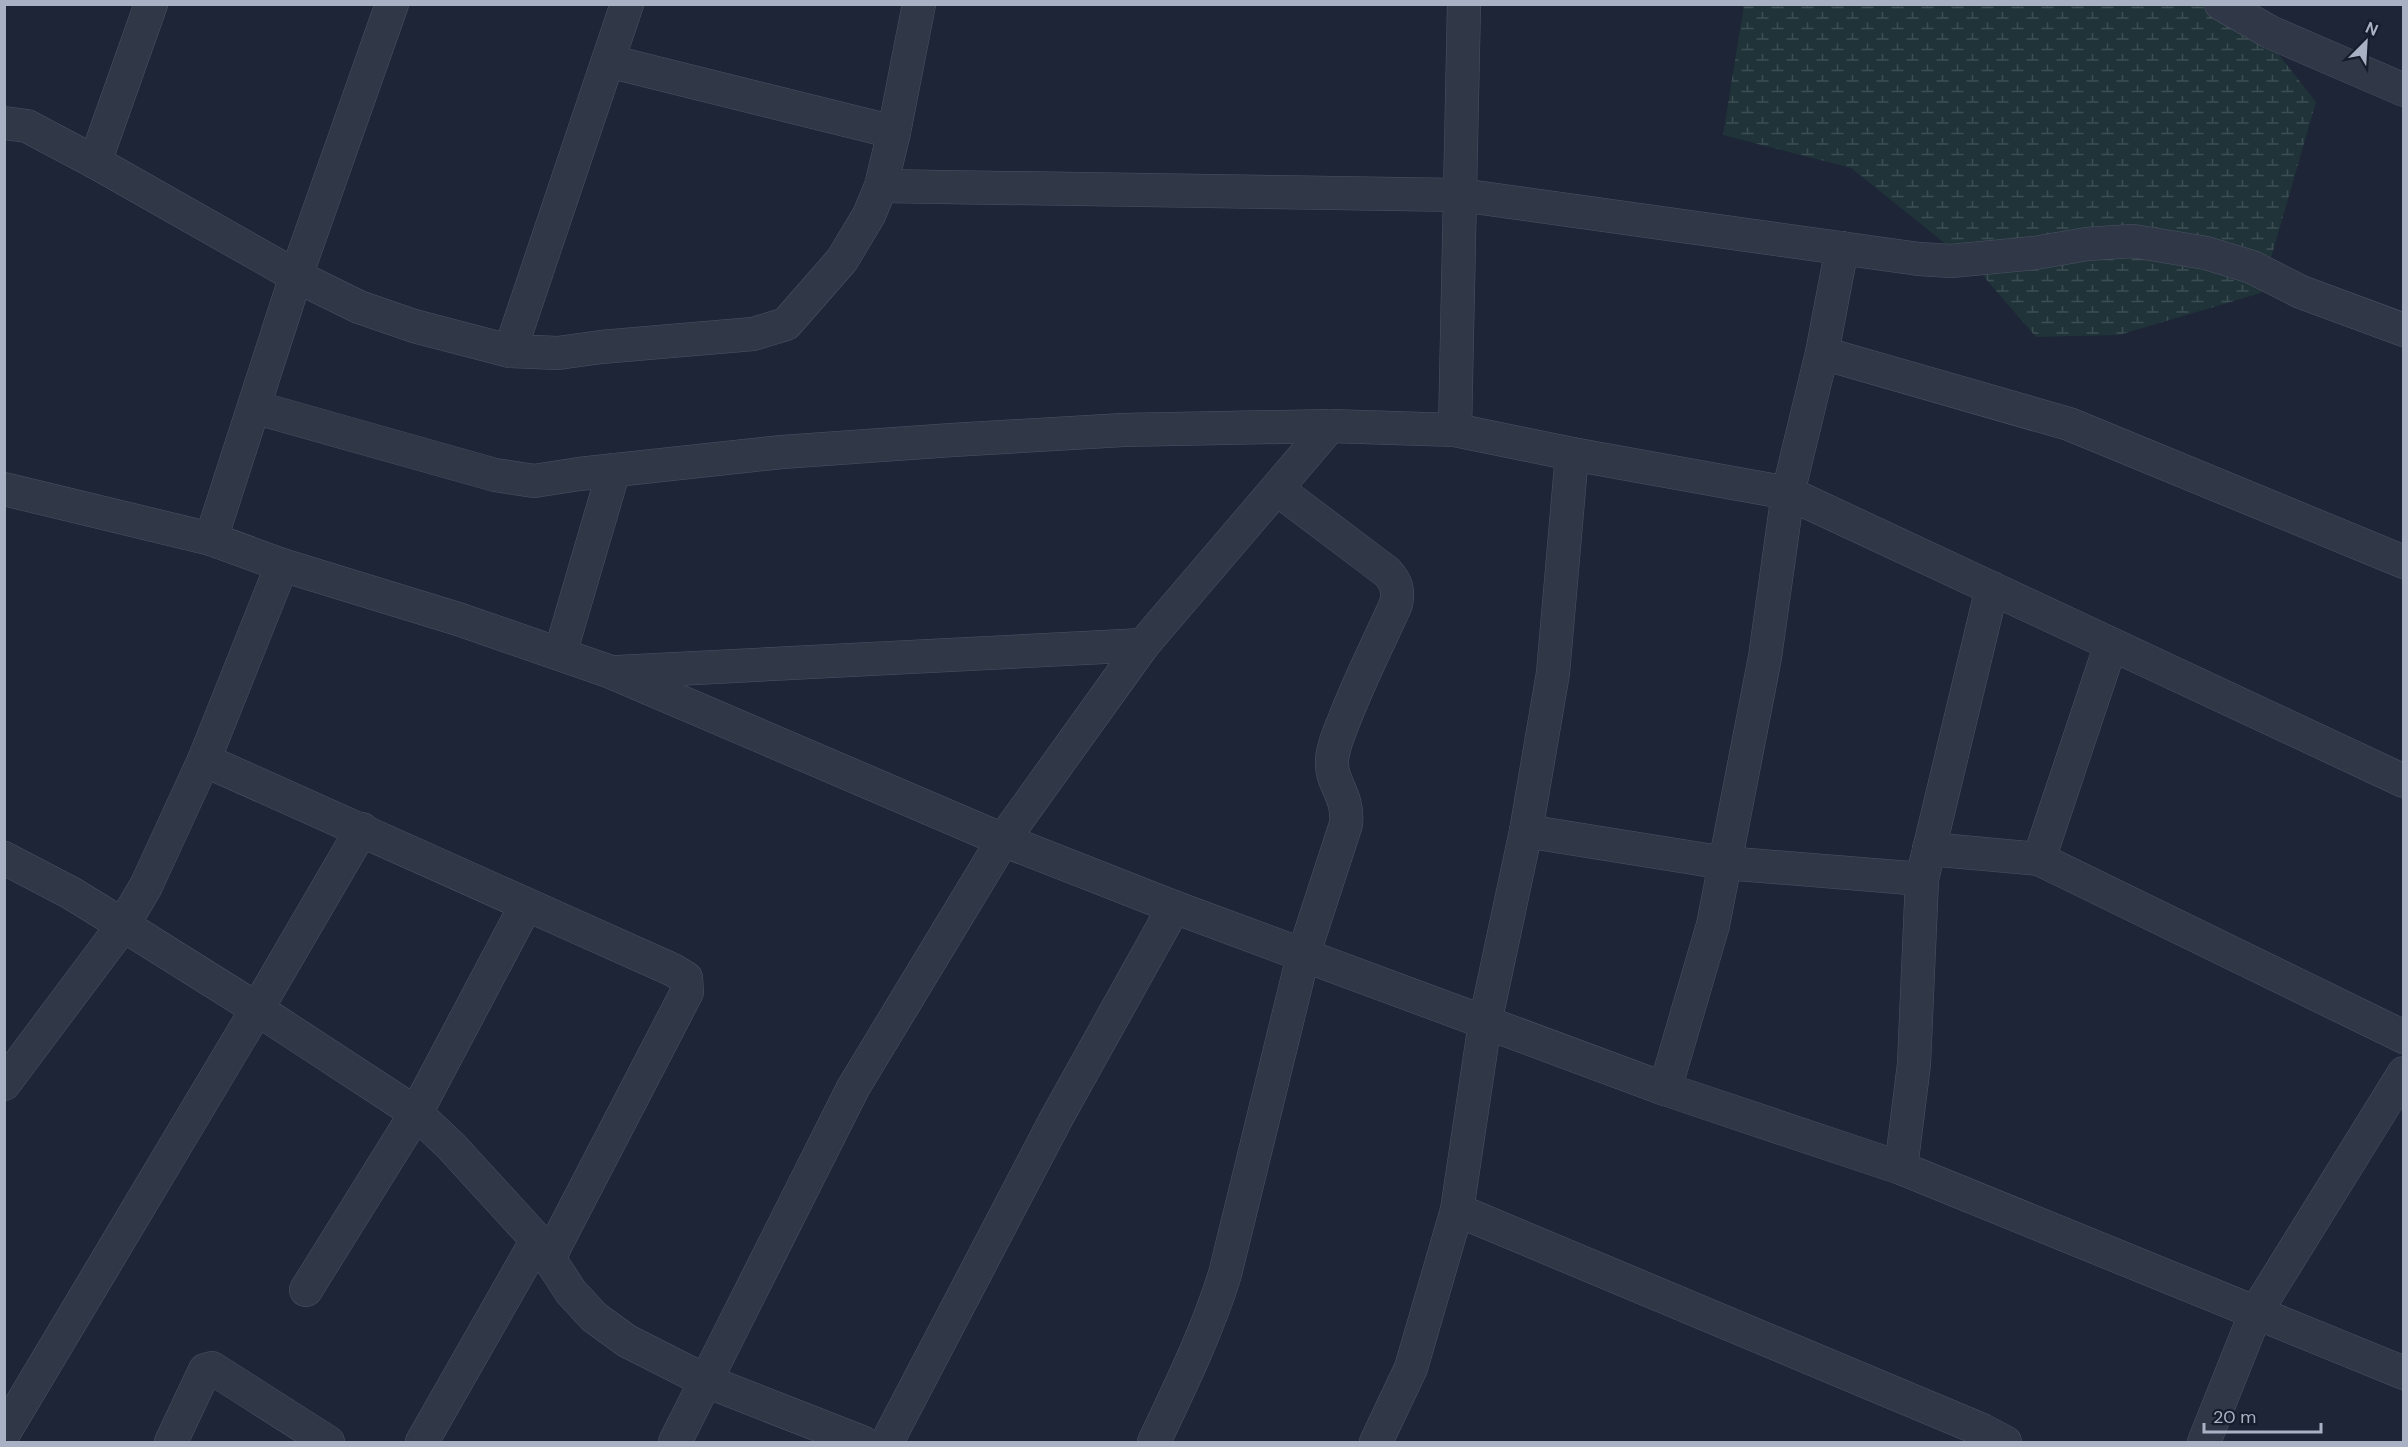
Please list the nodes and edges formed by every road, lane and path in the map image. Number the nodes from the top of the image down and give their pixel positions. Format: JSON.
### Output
{"nodes":[{"id":1,"x":151,"y":4,"type":"edge"},
{"id":2,"x":392,"y":4,"type":"edge"},
{"id":3,"x":627,"y":4,"type":"edge"},
{"id":4,"x":919,"y":4,"type":"edge"},
{"id":5,"x":1464,"y":4,"type":"edge"},
{"id":6,"x":2221,"y":4,"type":"edge"},
{"id":7,"x":608,"y":61,"type":"junction"},
{"id":8,"x":2403,"y":90,"type":"edge"},
{"id":9,"x":4,"y":123,"type":"edge"},
{"id":10,"x":894,"y":132,"type":"junction"},
{"id":11,"x":95,"y":162,"type":"junction"},
{"id":12,"x":881,"y":186,"type":"junction"},
{"id":13,"x":1460,"y":195,"type":"junction"},
{"id":14,"x":1842,"y":248,"type":"junction"},
{"id":15,"x":296,"y":276,"type":"junction"},
{"id":16,"x":2403,"y":330,"type":"edge"},
{"id":17,"x":510,"y":351,"type":"junction"},
{"id":18,"x":1822,"y":353,"type":"junction"},
{"id":19,"x":254,"y":407,"type":"junction"},
{"id":20,"x":1330,"y":426,"type":"junction"},
{"id":21,"x":1455,"y":430,"type":"junction"},
{"id":22,"x":1572,"y":454,"type":"junction"},
{"id":23,"x":614,"y":470,"type":"junction"},
{"id":24,"x":4,"y":489,"type":"edge"},
{"id":25,"x":1277,"y":489,"type":"junction"},
{"id":26,"x":1788,"y":492,"type":"junction"},
{"id":27,"x":211,"y":539,"type":"junction"},
{"id":28,"x":2403,"y":562,"type":"edge"},
{"id":29,"x":282,"y":565,"type":"junction"},
{"id":30,"x":1992,"y":588,"type":"junction"},
{"id":31,"x":2111,"y":644,"type":"junction"},
{"id":32,"x":1143,"y":645,"type":"junction"},
{"id":33,"x":560,"y":654,"type":"junction"},
{"id":34,"x":611,"y":672,"type":"junction"},
{"id":35,"x":204,"y":760,"type":"junction"},
{"id":36,"x":2403,"y":781,"type":"edge"},
{"id":37,"x":362,"y":830,"type":"junction"},
{"id":38,"x":1526,"y":831,"type":"junction"},
{"id":39,"x":1003,"y":840,"type":"junction"},
{"id":40,"x":4,"y":858,"type":"edge"},
{"id":41,"x":2039,"y":859,"type":"junction"},
{"id":42,"x":1725,"y":863,"type":"junction"},
{"id":43,"x":1926,"y":864,"type":"junction"},
{"id":44,"x":526,"y":905,"type":"junction"},
{"id":45,"x":1174,"y":907,"type":"junction"},
{"id":46,"x":123,"y":925,"type":"junction"},
{"id":47,"x":1303,"y":956,"type":"junction"},
{"id":48,"x":257,"y":1009,"type":"junction"},
{"id":49,"x":1485,"y":1023,"type":"junction"},
{"id":50,"x":2403,"y":1037,"type":"edge"},
{"id":51,"x":2403,"y":1073,"type":"edge"},
{"id":52,"x":4,"y":1084,"type":"edge"},
{"id":53,"x":1665,"y":1089,"type":"junction"},
{"id":54,"x":416,"y":1113,"type":"junction"},
{"id":55,"x":1901,"y":1168,"type":"junction"},
{"id":56,"x":1457,"y":1210,"type":"junction"},
{"id":57,"x":543,"y":1249,"type":"junction"},
{"id":58,"x":306,"y":1290,"type":"dead end"},
{"id":59,"x":2256,"y":1312,"type":"junction"},
{"id":60,"x":2403,"y":1373,"type":"edge"},
{"id":61,"x":706,"y":1381,"type":"junction"},
{"id":62,"x":4,"y":1433,"type":"edge"},
{"id":63,"x":171,"y":1443,"type":"edge"},
{"id":64,"x":328,"y":1443,"type":"edge"},
{"id":65,"x":422,"y":1443,"type":"edge"},
{"id":66,"x":675,"y":1443,"type":"edge"},
{"id":67,"x":862,"y":1443,"type":"edge"},
{"id":68,"x":887,"y":1443,"type":"edge"},
{"id":69,"x":1154,"y":1443,"type":"edge"},
{"id":70,"x":1376,"y":1443,"type":"edge"},
{"id":71,"x":2005,"y":1443,"type":"edge"},
{"id":72,"x":2204,"y":1443,"type":"edge"}],
"edges":[{"from":1,"to":11,"type":"street"},
{"from":2,"to":15,"type":"street"},
{"from":3,"to":7,"type":"street"},
{"from":4,"to":10,"type":"street"},
{"from":5,"to":13,"type":"street"},
{"from":6,"to":8,"type":"street"},
{"from":7,"to":10,"type":"street"},
{"from":7,"to":17,"type":"street"},
{"from":9,"to":11,"type":"street"},
{"from":10,"to":12,"type":"street"},
{"from":11,"to":15,"type":"street"},
{"from":12,"to":13,"type":"street"},
{"from":12,"to":17,"type":"street"},
{"from":13,"to":14,"type":"street"},
{"from":13,"to":21,"type":"street"},
{"from":14,"to":16,"type":"street"},
{"from":14,"to":18,"type":"street"},
{"from":15,"to":17,"type":"street"},
{"from":15,"to":19,"type":"street"},
{"from":18,"to":26,"type":"street"},
{"from":18,"to":28,"type":"street"},
{"from":19,"to":23,"type":"street"},
{"from":19,"to":27,"type":"street"},
{"from":20,"to":21,"type":"street"},
{"from":20,"to":23,"type":"street"},
{"from":20,"to":25,"type":"street"},
{"from":21,"to":22,"type":"street"},
{"from":22,"to":26,"type":"street"},
{"from":22,"to":38,"type":"street"},
{"from":23,"to":33,"type":"street"},
{"from":24,"to":27,"type":"street"},
{"from":25,"to":32,"type":"street"},
{"from":25,"to":47,"type":"street"},
{"from":26,"to":30,"type":"street"},
{"from":26,"to":42,"type":"street"},
{"from":27,"to":29,"type":"street"},
{"from":29,"to":33,"type":"street"},
{"from":29,"to":35,"type":"street"},
{"from":30,"to":31,"type":"street"},
{"from":30,"to":43,"type":"street"},
{"from":31,"to":36,"type":"street"},
{"from":31,"to":41,"type":"street"},
{"from":32,"to":34,"type":"street"},
{"from":32,"to":39,"type":"street"},
{"from":33,"to":34,"type":"street"},
{"from":34,"to":39,"type":"street"},
{"from":35,"to":37,"type":"street"},
{"from":35,"to":46,"type":"street"},
{"from":37,"to":44,"type":"street"},
{"from":37,"to":48,"type":"street"},
{"from":38,"to":42,"type":"street"},
{"from":38,"to":49,"type":"street"},
{"from":39,"to":45,"type":"street"},
{"from":39,"to":61,"type":"street"},
{"from":40,"to":46,"type":"street"},
{"from":41,"to":43,"type":"street"},
{"from":41,"to":50,"type":"street"},
{"from":42,"to":43,"type":"street"},
{"from":42,"to":53,"type":"street"},
{"from":43,"to":55,"type":"street"},
{"from":44,"to":54,"type":"street"},
{"from":44,"to":57,"type":"street"},
{"from":45,"to":47,"type":"street"},
{"from":45,"to":68,"type":"street"},
{"from":46,"to":48,"type":"street"},
{"from":46,"to":52,"type":"street"},
{"from":47,"to":49,"type":"street"},
{"from":47,"to":69,"type":"street"},
{"from":48,"to":54,"type":"street"},
{"from":48,"to":62,"type":"street"},
{"from":49,"to":53,"type":"street"},
{"from":49,"to":56,"type":"street"},
{"from":51,"to":59,"type":"street"},
{"from":53,"to":55,"type":"street"},
{"from":54,"to":57,"type":"street"},
{"from":54,"to":58,"type":"street"},
{"from":55,"to":59,"type":"street"},
{"from":56,"to":70,"type":"street"},
{"from":56,"to":71,"type":"street"},
{"from":57,"to":61,"type":"street"},
{"from":57,"to":65,"type":"street"},
{"from":59,"to":60,"type":"street"},
{"from":59,"to":72,"type":"street"},
{"from":61,"to":66,"type":"street"},
{"from":61,"to":67,"type":"street"},
{"from":63,"to":64,"type":"street"}]}
